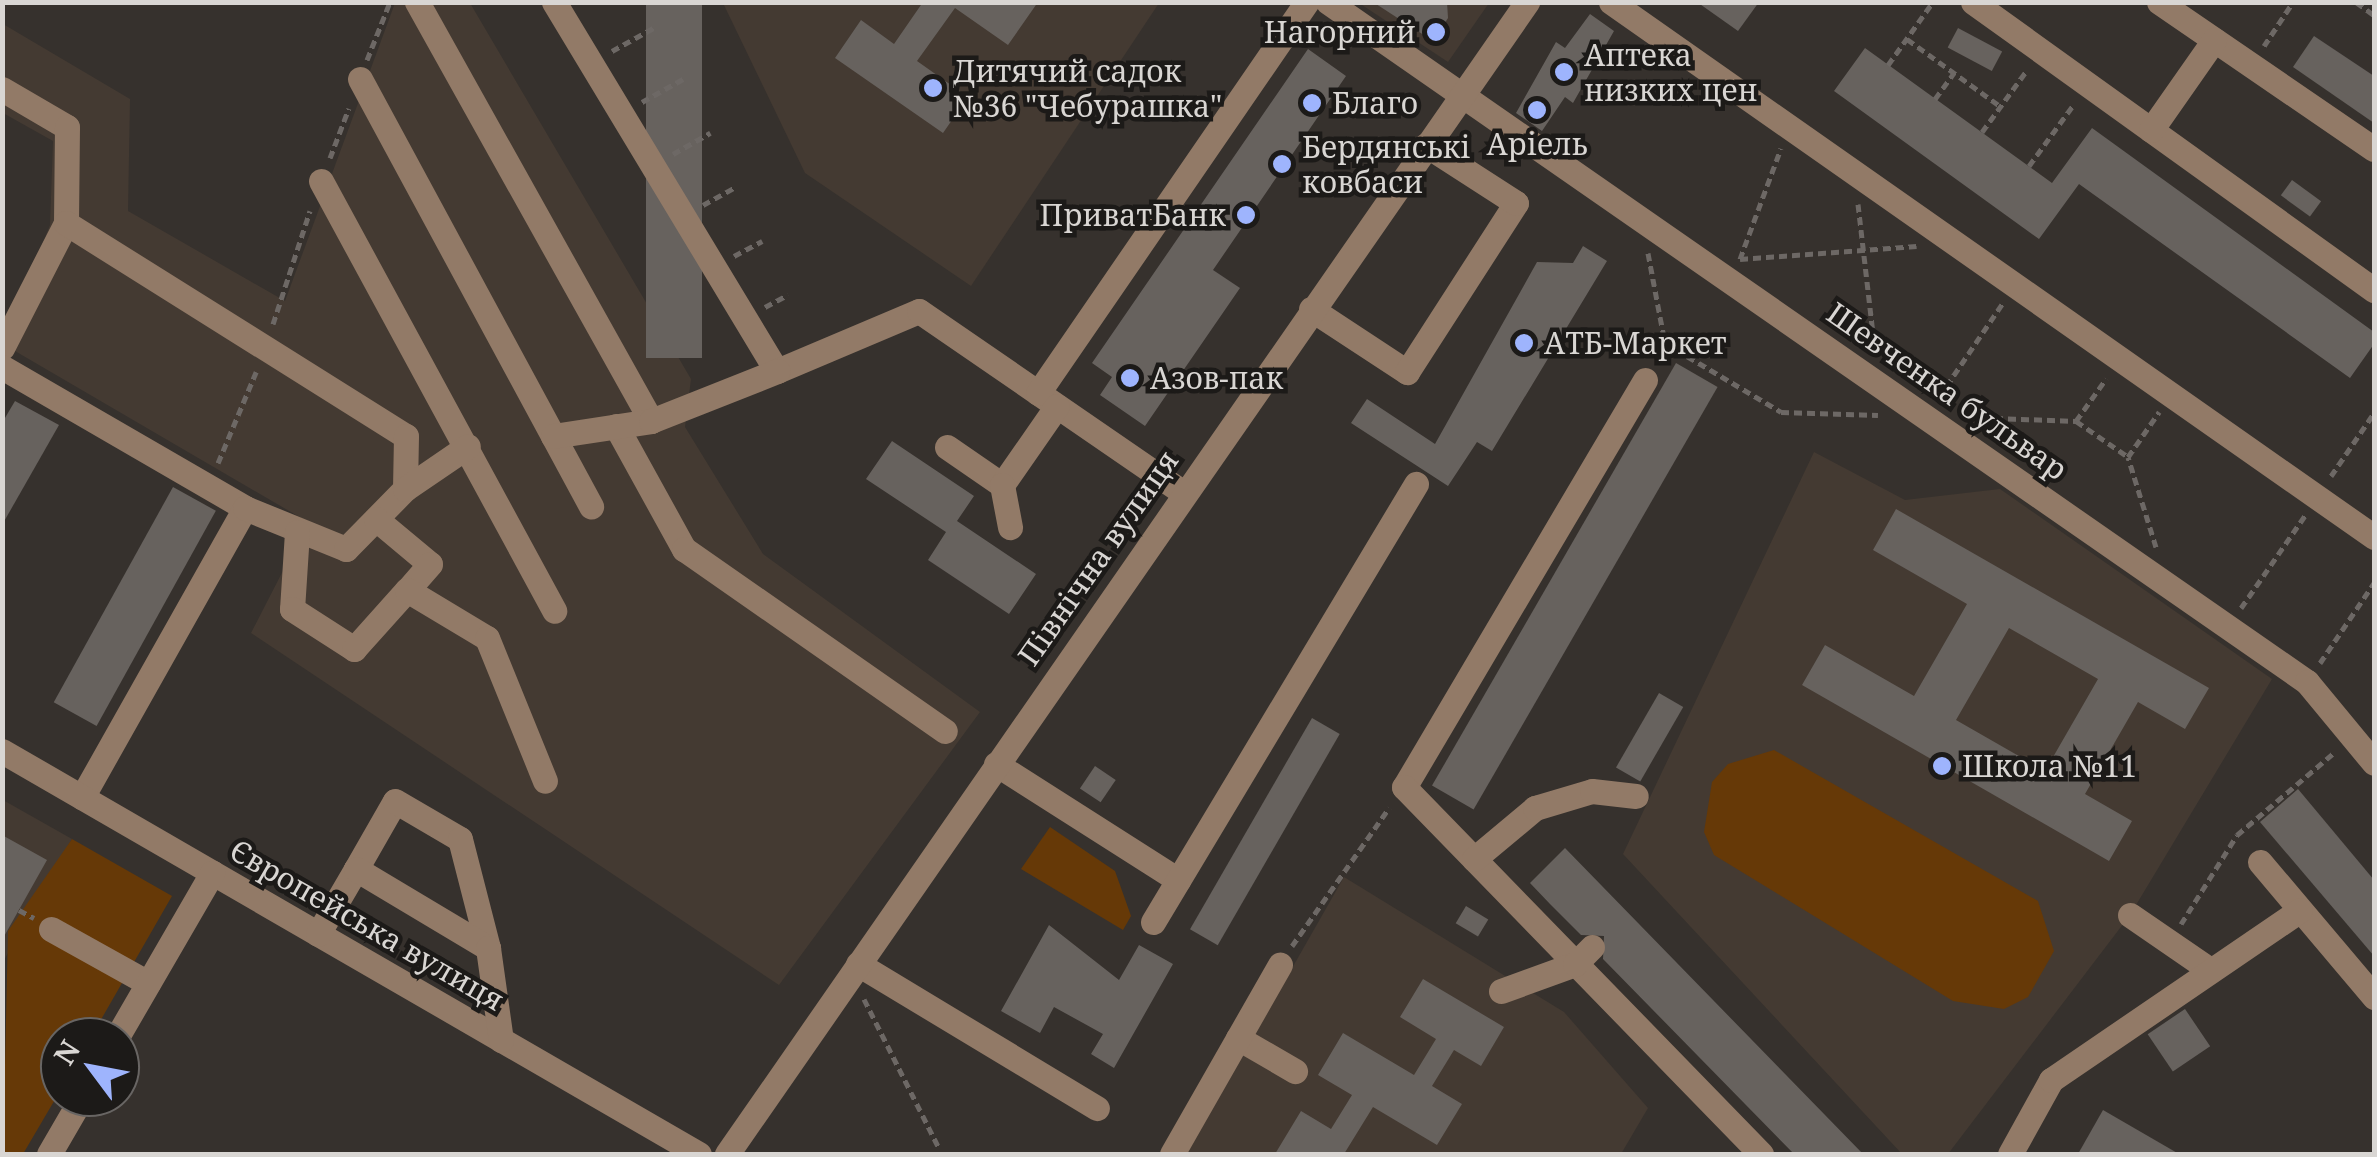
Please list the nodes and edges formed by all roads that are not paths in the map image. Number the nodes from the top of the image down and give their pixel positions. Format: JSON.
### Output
{"nodes":[{"id":1,"x":417,"y":2,"type":"edge"},
{"id":2,"x":554,"y":2,"type":"edge"},
{"id":3,"x":1307,"y":2,"type":"edge"},
{"id":4,"x":1328,"y":2,"type":"edge"},
{"id":5,"x":1527,"y":2,"type":"edge"},
{"id":6,"x":1611,"y":2,"type":"edge"},
{"id":7,"x":1973,"y":2,"type":"edge"},
{"id":8,"x":2159,"y":2,"type":"edge"},
{"id":9,"x":2214,"y":40,"type":"junction"},
{"id":10,"x":360,"y":79,"type":"road end"},
{"id":11,"x":2,"y":89,"type":"edge"},
{"id":12,"x":1464,"y":93,"type":"junction"},
{"id":13,"x":2151,"y":130,"type":"junction"},
{"id":14,"x":1426,"y":145,"type":"junction"},
{"id":15,"x":2374,"y":149,"type":"edge"},
{"id":16,"x":321,"y":182,"type":"road end"},
{"id":17,"x":66,"y":223,"type":"junction"},
{"id":18,"x":2374,"y":290,"type":"edge"},
{"id":19,"x":1311,"y":309,"type":"junction"},
{"id":20,"x":2,"y":348,"type":"edge"},
{"id":21,"x":2,"y":367,"type":"edge"},
{"id":22,"x":777,"y":371,"type":"junction"},
{"id":23,"x":1645,"y":380,"type":"road end"},
{"id":24,"x":1048,"y":399,"type":"junction"},
{"id":25,"x":651,"y":420,"type":"junction"},
{"id":26,"x":616,"y":426,"type":"junction"},
{"id":27,"x":554,"y":436,"type":"junction"},
{"id":28,"x":468,"y":446,"type":"junction"},
{"id":29,"x":947,"y":448,"type":"dead end"},
{"id":30,"x":1416,"y":484,"type":"dead end"},
{"id":31,"x":1002,"y":485,"type":"junction"},
{"id":32,"x":405,"y":489,"type":"junction"},
{"id":33,"x":1182,"y":492,"type":"junction"},
{"id":34,"x":591,"y":507,"type":"dead end"},
{"id":35,"x":245,"y":508,"type":"junction"},
{"id":36,"x":376,"y":519,"type":"junction"},
{"id":37,"x":1010,"y":527,"type":"dead end"},
{"id":38,"x":297,"y":532,"type":"junction"},
{"id":39,"x":2374,"y":537,"type":"edge"},
{"id":40,"x":407,"y":590,"type":"junction"},
{"id":41,"x":554,"y":611,"type":"dead end"},
{"id":42,"x":945,"y":731,"type":"dead end"},
{"id":43,"x":2,"y":751,"type":"edge"},
{"id":44,"x":2374,"y":763,"type":"edge"},
{"id":45,"x":996,"y":764,"type":"junction"},
{"id":46,"x":545,"y":781,"type":"dead end"},
{"id":47,"x":1636,"y":796,"type":"dead end"},
{"id":48,"x":82,"y":797,"type":"junction"},
{"id":49,"x":1474,"y":859,"type":"junction"},
{"id":50,"x":2260,"y":862,"type":"dead end"},
{"id":51,"x":356,"y":869,"type":"junction"},
{"id":52,"x":212,"y":873,"type":"junction"},
{"id":53,"x":1178,"y":880,"type":"junction"},
{"id":54,"x":2300,"y":910,"type":"junction"},
{"id":55,"x":2130,"y":915,"type":"dead end"},
{"id":56,"x":1153,"y":922,"type":"dead end"},
{"id":57,"x":51,"y":928,"type":"dead end"},
{"id":58,"x":318,"y":934,"type":"junction"},
{"id":59,"x":488,"y":948,"type":"junction"},
{"id":60,"x":1584,"y":955,"type":"junction"},
{"id":61,"x":858,"y":964,"type":"junction"},
{"id":62,"x":1280,"y":966,"type":"road end"},
{"id":63,"x":2207,"y":968,"type":"junction"},
{"id":64,"x":148,"y":983,"type":"junction"},
{"id":65,"x":1500,"y":991,"type":"dead end"},
{"id":66,"x":2374,"y":998,"type":"edge"},
{"id":67,"x":128,"y":1017,"type":"edge"},
{"id":68,"x":1238,"y":1038,"type":"junction"},
{"id":69,"x":501,"y":1040,"type":"junction"},
{"id":70,"x":1295,"y":1071,"type":"dead end"},
{"id":71,"x":1097,"y":1108,"type":"dead end"},
{"id":72,"x":70,"y":1117,"type":"edge"},
{"id":73,"x":2017,"y":1152,"type":"edge"},
{"id":74,"x":48,"y":1154,"type":"edge"},
{"id":75,"x":698,"y":1154,"type":"edge"},
{"id":76,"x":726,"y":1154,"type":"edge"},
{"id":77,"x":1172,"y":1154,"type":"edge"},
{"id":78,"x":1761,"y":1154,"type":"edge"}],
"edges":[{"from":1,"to":25,"type":"street"},
{"from":2,"to":22,"type":"street"},
{"from":3,"to":24,"type":"street"},
{"from":4,"to":12,"type":"street","name":"Шевченка бульвар"},
{"from":5,"to":12,"type":"street","name":"Північна вулиця"},
{"from":6,"to":39,"type":"street"},
{"from":7,"to":13,"type":"street"},
{"from":8,"to":9,"type":"street"},
{"from":9,"to":13,"type":"street"},
{"from":9,"to":15,"type":"street"},
{"from":10,"to":27,"type":"street"},
{"from":11,"to":17,"type":"street"},
{"from":12,"to":14,"type":"street","name":"Північна вулиця"},
{"from":12,"to":44,"type":"street","name":"Шевченка бульвар"},
{"from":13,"to":18,"type":"street"},
{"from":14,"to":19,"type":"street","name":"Північна вулиця"},
{"from":14,"to":19,"type":"street"},
{"from":16,"to":28,"type":"street"},
{"from":17,"to":20,"type":"street"},
{"from":17,"to":32,"type":"street"},
{"from":19,"to":33,"type":"street","name":"Північна вулиця"},
{"from":21,"to":35,"type":"street"},
{"from":22,"to":24,"type":"street"},
{"from":22,"to":25,"type":"street"},
{"from":23,"to":49,"type":"street"},
{"from":24,"to":31,"type":"street"},
{"from":24,"to":33,"type":"street"},
{"from":25,"to":26,"type":"street"},
{"from":26,"to":27,"type":"street"},
{"from":26,"to":42,"type":"street"},
{"from":27,"to":34,"type":"street"},
{"from":28,"to":32,"type":"street"},
{"from":28,"to":41,"type":"street"},
{"from":29,"to":31,"type":"street"},
{"from":30,"to":53,"type":"street"},
{"from":31,"to":37,"type":"street"},
{"from":32,"to":36,"type":"street"},
{"from":33,"to":45,"type":"street","name":"Північна вулиця"},
{"from":35,"to":38,"type":"street"},
{"from":35,"to":48,"type":"street"},
{"from":36,"to":38,"type":"street"},
{"from":36,"to":40,"type":"street"},
{"from":38,"to":40,"type":"street"},
{"from":40,"to":46,"type":"street"},
{"from":43,"to":48,"type":"street","name":"Європейська вулиця"},
{"from":45,"to":53,"type":"street"},
{"from":45,"to":61,"type":"street","name":"Північна вулиця"},
{"from":47,"to":49,"type":"street"},
{"from":48,"to":52,"type":"street","name":"Європейська вулиця"},
{"from":49,"to":60,"type":"street"},
{"from":50,"to":54,"type":"street"},
{"from":51,"to":58,"type":"street"},
{"from":51,"to":59,"type":"street"},
{"from":51,"to":59,"type":"street"},
{"from":52,"to":58,"type":"street","name":"Європейська вулиця"},
{"from":52,"to":64,"type":"street"},
{"from":53,"to":56,"type":"street"},
{"from":54,"to":63,"type":"street"},
{"from":54,"to":66,"type":"street"},
{"from":55,"to":63,"type":"street"},
{"from":57,"to":64,"type":"street"},
{"from":58,"to":69,"type":"street","name":"Європейська вулиця"},
{"from":59,"to":69,"type":"street"},
{"from":60,"to":65,"type":"street"},
{"from":60,"to":78,"type":"street"},
{"from":61,"to":71,"type":"street"},
{"from":61,"to":76,"type":"street","name":"Північна вулиця"},
{"from":62,"to":68,"type":"street"},
{"from":63,"to":73,"type":"street"},
{"from":64,"to":67,"type":"street"},
{"from":68,"to":70,"type":"street"},
{"from":68,"to":77,"type":"street"},
{"from":69,"to":75,"type":"street","name":"Європейська вулиця"},
{"from":72,"to":74,"type":"street"}]}
